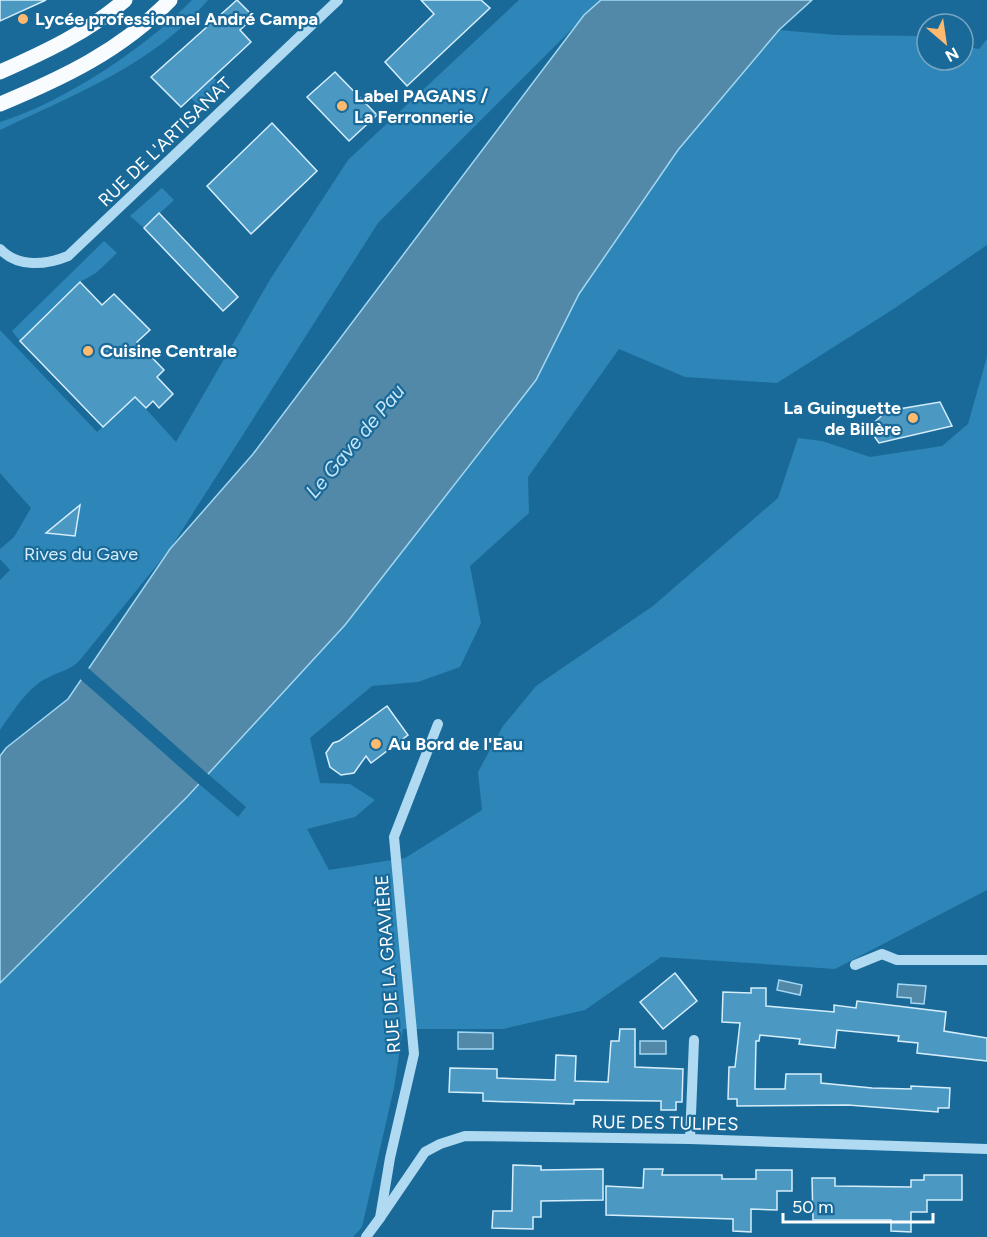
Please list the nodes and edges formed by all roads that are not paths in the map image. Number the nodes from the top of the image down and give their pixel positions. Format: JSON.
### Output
{"nodes":[{"id":1,"x":125,"y":0,"type":"edge"},
{"id":2,"x":170,"y":0,"type":"edge"},
{"id":3,"x":338,"y":0,"type":"edge"},
{"id":4,"x":0,"y":72,"type":"edge"},
{"id":5,"x":0,"y":104,"type":"edge"},
{"id":6,"x":0,"y":249,"type":"edge"},
{"id":7,"x":438,"y":724,"type":"dead end"},
{"id":8,"x":987,"y":960,"type":"edge"},
{"id":9,"x":855,"y":965,"type":"dead end"},
{"id":10,"x":694,"y":1040,"type":"dead end"},
{"id":11,"x":690,"y":1139,"type":"junction"},
{"id":12,"x":987,"y":1149,"type":"edge"},
{"id":13,"x":380,"y":1218,"type":"junction"},
{"id":14,"x":366,"y":1237,"type":"edge"}],
"edges":[{"from":1,"to":4,"type":"main road"},
{"from":2,"to":5,"type":"main road"},
{"from":3,"to":6,"type":"street","name":"RUE DE L'ARTISANAT"},
{"from":7,"to":13,"type":"street","name":"RUE DE LA GRAVIÈRE"},
{"from":8,"to":9,"type":"street"},
{"from":10,"to":11,"type":"street"},
{"from":11,"to":12,"type":"street","name":"RUE DES TULIPES"},
{"from":11,"to":13,"type":"street","name":"RUE DES TULIPES"},
{"from":13,"to":14,"type":"street","name":"RUE DE LA GRAVIÈRE"}]}
